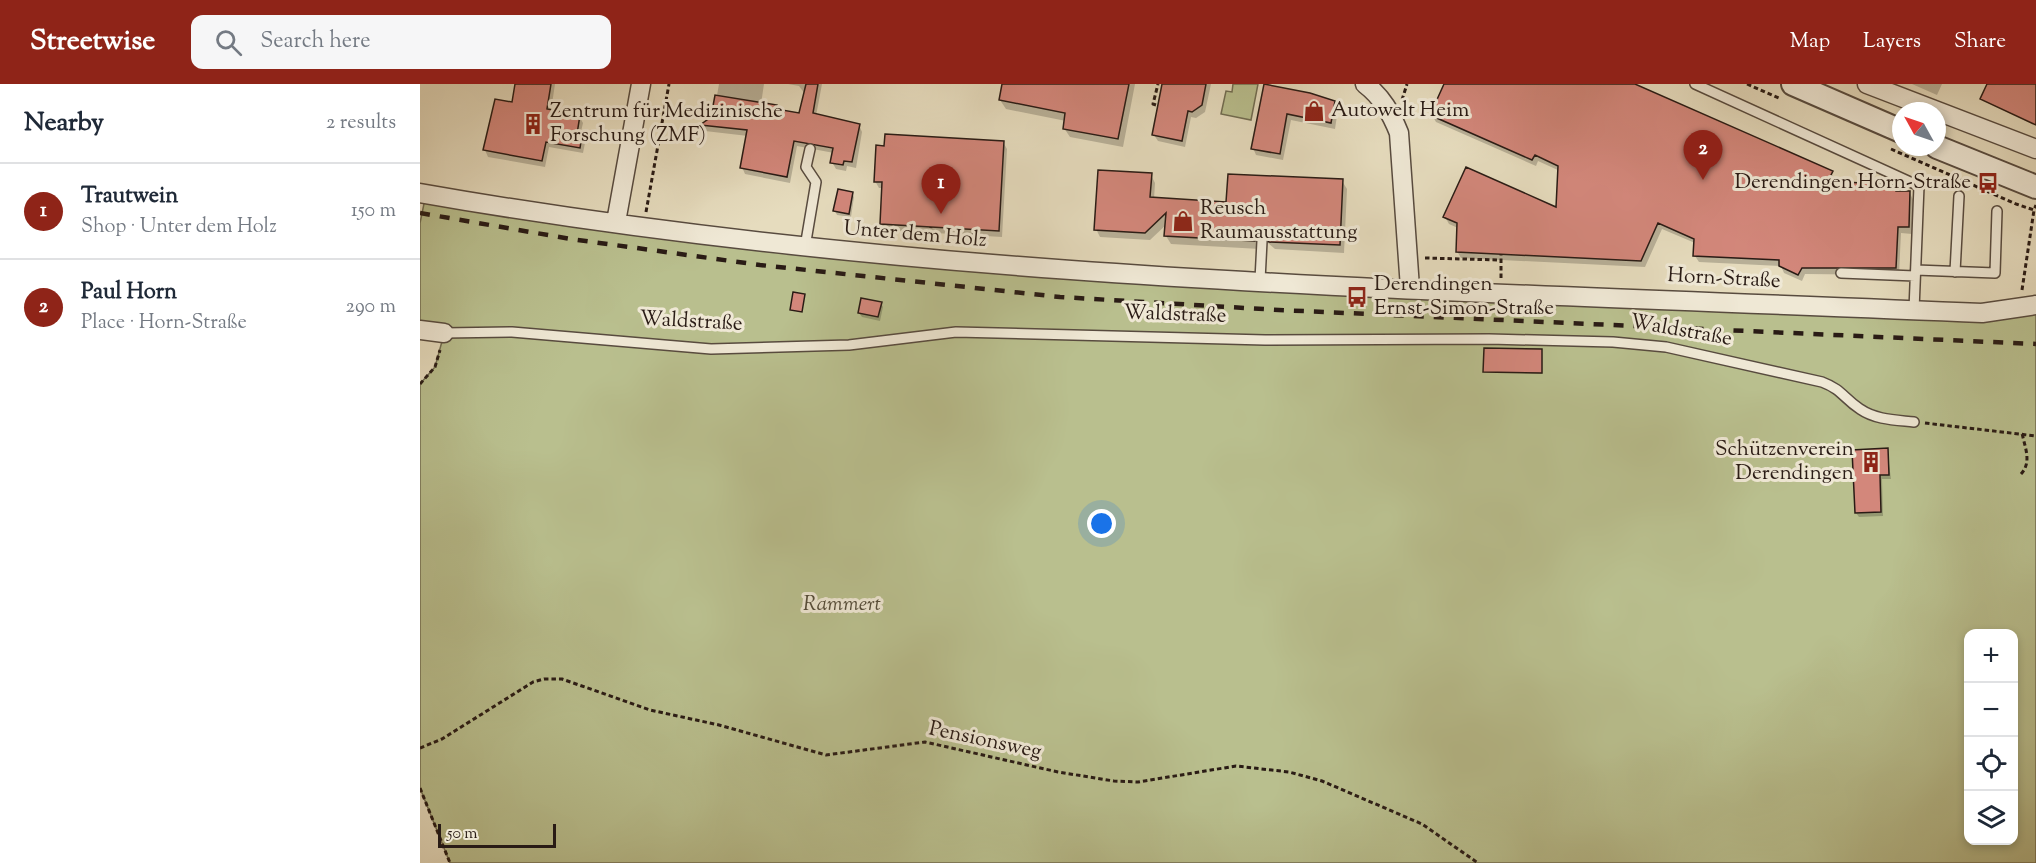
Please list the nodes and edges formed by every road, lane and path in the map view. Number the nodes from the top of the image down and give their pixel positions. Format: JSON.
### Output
{"nodes":[{"id":1,"x":641,"y":84,"type":"edge"},
{"id":2,"x":669,"y":84,"type":"edge"},
{"id":3,"x":1158,"y":84,"type":"edge"},
{"id":4,"x":1365,"y":84,"type":"edge"},
{"id":5,"x":1695,"y":84,"type":"edge"},
{"id":6,"x":1793,"y":84,"type":"edge"},
{"id":7,"x":1867,"y":84,"type":"edge"},
{"id":8,"x":1156,"y":105,"type":"dead end"},
{"id":9,"x":1892,"y":128,"type":"edge"},
{"id":10,"x":810,"y":149,"type":"dead end"},
{"id":11,"x":2036,"y":149,"type":"edge"},
{"id":12,"x":1946,"y":151,"type":"edge"},
{"id":13,"x":2036,"y":187,"type":"edge"},
{"id":14,"x":420,"y":193,"type":"edge"},
{"id":15,"x":1959,"y":196,"type":"dead end"},
{"id":16,"x":2034,"y":210,"type":"dead end"},
{"id":17,"x":1997,"y":211,"type":"dead end"},
{"id":18,"x":616,"y":222,"type":"junction"},
{"id":19,"x":644,"y":226,"type":"junction"},
{"id":20,"x":1262,"y":241,"type":"dead end"},
{"id":21,"x":805,"y":247,"type":"junction"},
{"id":22,"x":1501,"y":254,"type":"dead end"},
{"id":23,"x":1408,"y":257,"type":"junction"},
{"id":24,"x":1501,"y":260,"type":"junction"},
{"id":25,"x":1955,"y":272,"type":"junction"},
{"id":26,"x":1841,"y":273,"type":"dead end"},
{"id":27,"x":1916,"y":273,"type":"junction"},
{"id":28,"x":1260,"y":280,"type":"junction"},
{"id":29,"x":1410,"y":288,"type":"junction"},
{"id":30,"x":1501,"y":292,"type":"junction"},
{"id":31,"x":2028,"y":306,"type":"edge"},
{"id":32,"x":1914,"y":310,"type":"junction"},
{"id":33,"x":420,"y":330,"type":"edge"},
{"id":34,"x":444,"y":333,"type":"junction"},
{"id":35,"x":420,"y":384,"type":"edge"},
{"id":36,"x":1914,"y":422,"type":"joint"},
{"id":37,"x":2022,"y":434,"type":"junction"},
{"id":38,"x":2036,"y":436,"type":"edge"},
{"id":39,"x":2021,"y":474,"type":"dead end"},
{"id":40,"x":420,"y":748,"type":"edge"},
{"id":41,"x":420,"y":788,"type":"edge"},
{"id":42,"x":450,"y":863,"type":"edge"},
{"id":43,"x":1478,"y":863,"type":"edge"}],
"edges":[{"from":1,"to":18,"type":"street"},
{"from":2,"to":19,"type":"path"},
{"from":3,"to":8,"type":"path"},
{"from":4,"to":23,"type":"street"},
{"from":5,"to":27,"type":"lane"},
{"from":6,"to":9,"type":"street"},
{"from":7,"to":11,"type":"street"},
{"from":10,"to":21,"type":"lane"},
{"from":12,"to":13,"type":"street"},
{"from":14,"to":18,"type":"street","name":"Unter dem Holz"},
{"from":15,"to":25,"type":"lane"},
{"from":16,"to":31,"type":"path"},
{"from":17,"to":25,"type":"lane"},
{"from":18,"to":19,"type":"street","name":"Unter dem Holz"},
{"from":19,"to":21,"type":"street","name":"Unter dem Holz"},
{"from":20,"to":28,"type":"lane"},
{"from":21,"to":28,"type":"street","name":"Unter dem Holz"},
{"from":22,"to":24,"type":"path"},
{"from":23,"to":24,"type":"path"},
{"from":23,"to":29,"type":"street"},
{"from":24,"to":30,"type":"path"},
{"from":25,"to":27,"type":"lane"},
{"from":26,"to":27,"type":"lane"},
{"from":27,"to":32,"type":"lane"},
{"from":28,"to":29,"type":"street","name":"Unter dem Holz"},
{"from":29,"to":30,"type":"street","name":"Horn-Straße"},
{"from":30,"to":32,"type":"street","name":"Horn-Straße"},
{"from":31,"to":32,"type":"street","name":"Horn-Straße"},
{"from":33,"to":34,"type":"street","name":"Waldstraße"},
{"from":34,"to":35,"type":"path"},
{"from":34,"to":36,"type":"lane","name":"Waldstraße"},
{"from":36,"to":37,"type":"path"},
{"from":37,"to":38,"type":"path"},
{"from":37,"to":39,"type":"path"},
{"from":40,"to":43,"type":"path","name":"Pensionsweg"},
{"from":41,"to":42,"type":"path"}]}
